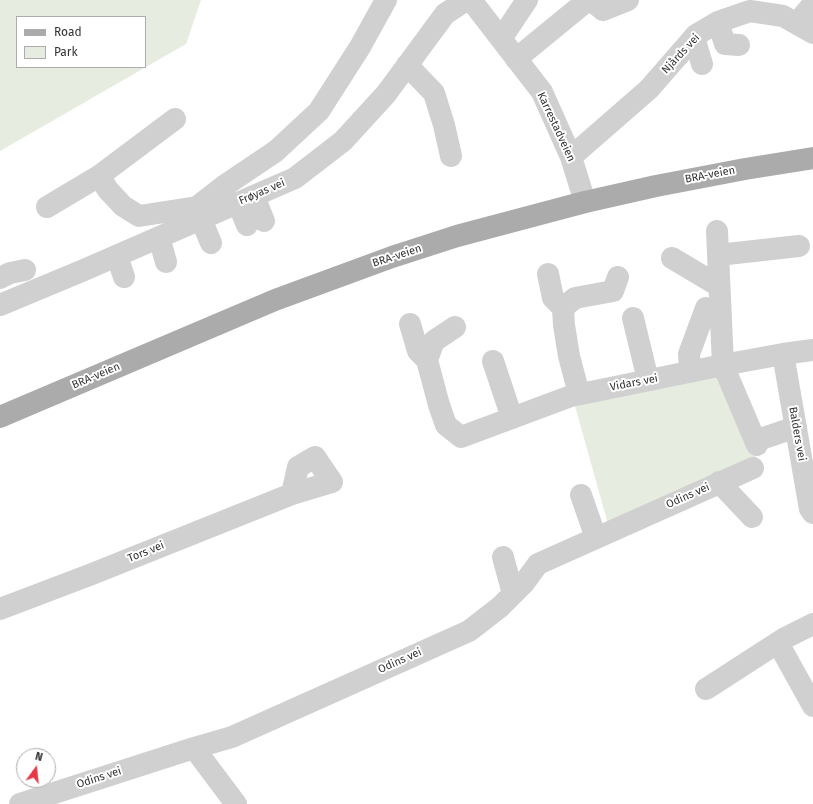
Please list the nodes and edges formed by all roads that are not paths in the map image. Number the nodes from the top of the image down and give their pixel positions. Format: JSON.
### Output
{"nodes":[{"id":1,"x":386,"y":0,"type":"edge"},
{"id":2,"x":466,"y":0,"type":"edge"},
{"id":3,"x":471,"y":0,"type":"edge"},
{"id":4,"x":527,"y":0,"type":"edge"},
{"id":5,"x":590,"y":0,"type":"edge"},
{"id":6,"x":628,"y":0,"type":"edge"},
{"id":7,"x":813,"y":4,"type":"edge"},
{"id":8,"x":751,"y":5,"type":"edge"},
{"id":9,"x":778,"y":7,"type":"edge"},
{"id":10,"x":718,"y":22,"type":"junction"},
{"id":11,"x":567,"y":27,"type":"dead end"},
{"id":12,"x":805,"y":28,"type":"edge"},
{"id":13,"x":694,"y":37,"type":"junction"},
{"id":14,"x":501,"y":39,"type":"junction"},
{"id":15,"x":739,"y":45,"type":"dead end"},
{"id":16,"x":408,"y":64,"type":"junction"},
{"id":17,"x":520,"y":64,"type":"junction"},
{"id":18,"x":702,"y":64,"type":"dead end"},
{"id":19,"x":175,"y":119,"type":"dead end"},
{"id":20,"x":451,"y":156,"type":"dead end"},
{"id":21,"x":571,"y":157,"type":"junction"},
{"id":22,"x":813,"y":158,"type":"edge"},
{"id":23,"x":99,"y":176,"type":"junction"},
{"id":24,"x":246,"y":199,"type":"junction"},
{"id":25,"x":585,"y":202,"type":"junction"},
{"id":26,"x":47,"y":207,"type":"dead end"},
{"id":27,"x":203,"y":214,"type":"junction"},
{"id":28,"x":256,"y":223,"type":"dead end"},
{"id":29,"x":717,"y":231,"type":"dead end"},
{"id":30,"x":159,"y":237,"type":"junction"},
{"id":31,"x":211,"y":243,"type":"dead end"},
{"id":32,"x":799,"y":246,"type":"dead end"},
{"id":33,"x":718,"y":255,"type":"junction"},
{"id":34,"x":117,"y":256,"type":"junction"},
{"id":35,"x":672,"y":258,"type":"dead end"},
{"id":36,"x":166,"y":262,"type":"dead end"},
{"id":37,"x":25,"y":270,"type":"dead end"},
{"id":38,"x":548,"y":274,"type":"dead end"},
{"id":39,"x":124,"y":277,"type":"dead end"},
{"id":40,"x":0,"y":278,"type":"edge"},
{"id":41,"x":618,"y":278,"type":"dead end"},
{"id":42,"x":719,"y":286,"type":"junction"},
{"id":43,"x":0,"y":305,"type":"edge"},
{"id":44,"x":563,"y":308,"type":"junction"},
{"id":45,"x":706,"y":308,"type":"dead end"},
{"id":46,"x":633,"y":318,"type":"dead end"},
{"id":47,"x":410,"y":324,"type":"dead end"},
{"id":48,"x":455,"y":327,"type":"dead end"},
{"id":49,"x":813,"y":350,"type":"edge"},
{"id":50,"x":783,"y":354,"type":"junction"},
{"id":51,"x":428,"y":360,"type":"junction"},
{"id":52,"x":493,"y":361,"type":"dead end"},
{"id":53,"x":723,"y":365,"type":"junction"},
{"id":54,"x":690,"y":372,"type":"junction"},
{"id":55,"x":648,"y":380,"type":"junction"},
{"id":56,"x":579,"y":394,"type":"junction"},
{"id":57,"x":0,"y":418,"type":"edge"},
{"id":58,"x":512,"y":418,"type":"junction"},
{"id":59,"x":796,"y":427,"type":"junction"},
{"id":60,"x":807,"y":453,"type":"edge"},
{"id":61,"x":753,"y":468,"type":"dead end"},
{"id":62,"x":719,"y":482,"type":"junction"},
{"id":63,"x":292,"y":494,"type":"dead end"},
{"id":64,"x":581,"y":495,"type":"dead end"},
{"id":65,"x":813,"y":514,"type":"edge"},
{"id":66,"x":752,"y":517,"type":"dead end"},
{"id":67,"x":596,"y":538,"type":"junction"},
{"id":68,"x":503,"y":557,"type":"dead end"},
{"id":69,"x":513,"y":594,"type":"junction"},
{"id":70,"x":0,"y":609,"type":"edge"},
{"id":71,"x":813,"y":624,"type":"edge"},
{"id":72,"x":778,"y":643,"type":"junction"},
{"id":73,"x":706,"y":689,"type":"dead end"},
{"id":74,"x":813,"y":706,"type":"edge"},
{"id":75,"x":194,"y":748,"type":"junction"},
{"id":76,"x":20,"y":804,"type":"edge"},
{"id":77,"x":236,"y":804,"type":"edge"}],
"edges":[{"from":1,"to":27,"type":"street"},
{"from":2,"to":16,"type":"street","name":"Frøyas vei"},
{"from":3,"to":14,"type":"street","name":"Karrestadveien"},
{"from":4,"to":14,"type":"street"},
{"from":5,"to":6,"type":"street"},
{"from":5,"to":17,"type":"street"},
{"from":7,"to":12,"type":"street"},
{"from":8,"to":9,"type":"street","name":"Njårds vei"},
{"from":8,"to":10,"type":"street","name":"Njårds vei"},
{"from":9,"to":12,"type":"street","name":"Njårds vei"},
{"from":10,"to":13,"type":"street","name":"Njårds vei"},
{"from":10,"to":15,"type":"street"},
{"from":11,"to":17,"type":"street"},
{"from":13,"to":18,"type":"street"},
{"from":13,"to":21,"type":"street","name":"Njårds vei"},
{"from":14,"to":17,"type":"street","name":"Karrestadveien"},
{"from":16,"to":20,"type":"street"},
{"from":16,"to":24,"type":"street","name":"Frøyas vei"},
{"from":17,"to":21,"type":"street","name":"Karrestadveien"},
{"from":19,"to":23,"type":"street"},
{"from":21,"to":25,"type":"street","name":"Karrestadveien"},
{"from":22,"to":25,"type":"main road","name":"BRA-veien"},
{"from":23,"to":26,"type":"street"},
{"from":23,"to":27,"type":"street"},
{"from":24,"to":27,"type":"street","name":"Frøyas vei"},
{"from":24,"to":28,"type":"street"},
{"from":25,"to":57,"type":"main road","name":"BRA-veien"},
{"from":27,"to":30,"type":"street","name":"Frøyas vei"},
{"from":27,"to":31,"type":"street"},
{"from":29,"to":33,"type":"street"},
{"from":30,"to":34,"type":"street","name":"Frøyas vei"},
{"from":30,"to":36,"type":"street"},
{"from":32,"to":33,"type":"street"},
{"from":33,"to":42,"type":"street"},
{"from":34,"to":39,"type":"street"},
{"from":34,"to":43,"type":"street","name":"Frøyas vei"},
{"from":35,"to":42,"type":"street"},
{"from":37,"to":40,"type":"street"},
{"from":38,"to":44,"type":"street"},
{"from":41,"to":44,"type":"street"},
{"from":42,"to":53,"type":"street"},
{"from":44,"to":56,"type":"street"},
{"from":45,"to":54,"type":"street"},
{"from":46,"to":55,"type":"street"},
{"from":47,"to":51,"type":"street"},
{"from":48,"to":51,"type":"street"},
{"from":49,"to":50,"type":"street","name":"Vidars vei"},
{"from":50,"to":53,"type":"street","name":"Vidars vei"},
{"from":50,"to":59,"type":"street","name":"Balders vei"},
{"from":51,"to":58,"type":"street","name":"Vidars vei"},
{"from":52,"to":58,"type":"street"},
{"from":53,"to":54,"type":"street","name":"Vidars vei"},
{"from":53,"to":59,"type":"street"},
{"from":54,"to":55,"type":"street","name":"Vidars vei"},
{"from":55,"to":56,"type":"street","name":"Vidars vei"},
{"from":56,"to":58,"type":"street","name":"Vidars vei"},
{"from":59,"to":60,"type":"street","name":"Balders vei"},
{"from":60,"to":65,"type":"street","name":"Balders vei"},
{"from":61,"to":62,"type":"street","name":"Odins vei"},
{"from":62,"to":66,"type":"street"},
{"from":62,"to":67,"type":"street","name":"Odins vei"},
{"from":63,"to":70,"type":"street","name":"Tors vei"},
{"from":64,"to":67,"type":"street"},
{"from":67,"to":69,"type":"street","name":"Odins vei"},
{"from":68,"to":69,"type":"street"},
{"from":69,"to":75,"type":"street","name":"Odins vei"},
{"from":71,"to":72,"type":"street"},
{"from":72,"to":73,"type":"street"},
{"from":72,"to":74,"type":"street"},
{"from":75,"to":76,"type":"street","name":"Odins vei"},
{"from":75,"to":77,"type":"street"}]}
